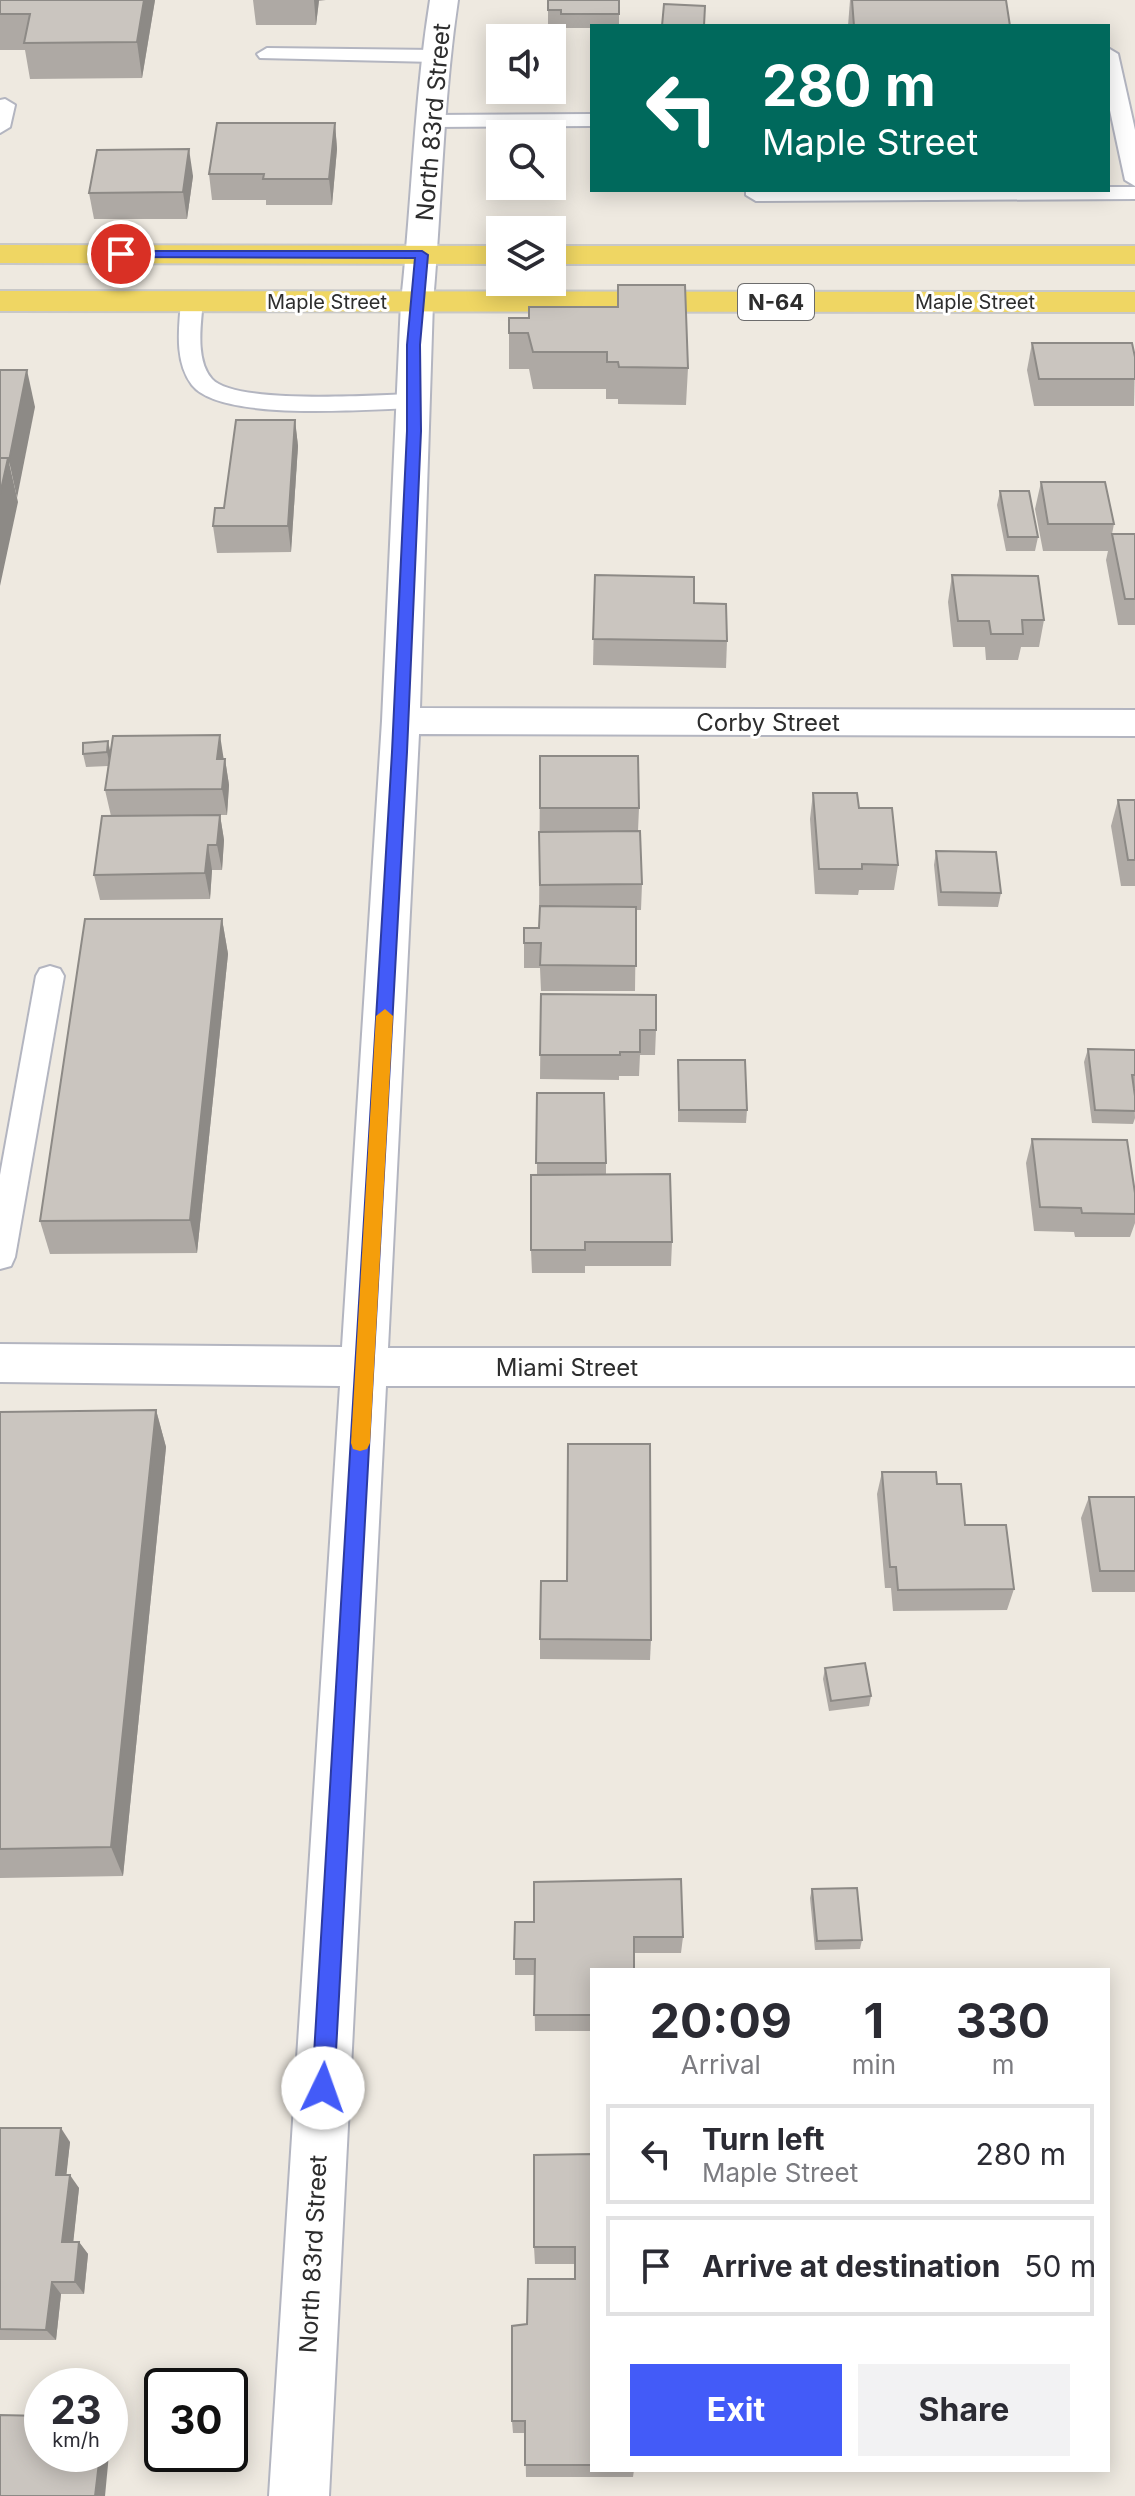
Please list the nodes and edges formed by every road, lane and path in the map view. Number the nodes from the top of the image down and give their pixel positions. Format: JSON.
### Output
{"nodes":[{"id":1,"x":444,"y":0,"type":"edge"},
{"id":2,"x":267,"y":54,"type":"dead end"},
{"id":3,"x":435,"y":56,"type":"junction"},
{"id":4,"x":1110,"y":70,"type":"edge"},
{"id":5,"x":1113,"y":95,"type":"edge"},
{"id":6,"x":5,"y":105,"type":"dead end"},
{"id":7,"x":590,"y":120,"type":"edge"},
{"id":8,"x":431,"y":121,"type":"junction"},
{"id":9,"x":0,"y":127,"type":"edge"},
{"id":10,"x":1135,"y":180,"type":"edge"},
{"id":11,"x":756,"y":192,"type":"edge"},
{"id":12,"x":1135,"y":193,"type":"edge"},
{"id":13,"x":0,"y":254,"type":"edge"},
{"id":14,"x":422,"y":255,"type":"junction"},
{"id":15,"x":486,"y":255,"type":"edge"},
{"id":16,"x":566,"y":255,"type":"edge"},
{"id":17,"x":1135,"y":255,"type":"edge"},
{"id":18,"x":0,"y":301,"type":"edge"},
{"id":19,"x":192,"y":301,"type":"junction"},
{"id":20,"x":417,"y":302,"type":"junction"},
{"id":21,"x":1135,"y":302,"type":"edge"},
{"id":22,"x":414,"y":401,"type":"junction"},
{"id":23,"x":401,"y":721,"type":"junction"},
{"id":24,"x":1135,"y":723,"type":"edge"},
{"id":25,"x":50,"y":976,"type":"dead end"},
{"id":26,"x":0,"y":1257,"type":"edge"},
{"id":27,"x":0,"y":1363,"type":"edge"},
{"id":28,"x":365,"y":1367,"type":"junction"},
{"id":29,"x":1135,"y":1367,"type":"edge"},
{"id":30,"x":299,"y":2496,"type":"edge"}],
"edges":[{"from":1,"to":3,"type":"street","name":"North 83rd Street"},
{"from":2,"to":3,"type":"lane"},
{"from":3,"to":8,"type":"street","name":"North 83rd Street"},
{"from":4,"to":5,"type":"lane"},
{"from":5,"to":10,"type":"lane"},
{"from":6,"to":9,"type":"lane"},
{"from":7,"to":8,"type":"lane"},
{"from":8,"to":14,"type":"street","name":"North 83rd Street"},
{"from":11,"to":12,"type":"lane"},
{"from":13,"to":14,"type":"main road","name":"Maple Street"},
{"from":14,"to":15,"type":"main road","name":"Maple Street"},
{"from":14,"to":20,"type":"street","name":"North 83rd Street"},
{"from":16,"to":17,"type":"main road","name":"Maple Street","number":"N-64"},
{"from":18,"to":19,"type":"main road","name":"Maple Street","number":"N-64"},
{"from":19,"to":20,"type":"main road","name":"Maple Street","number":"N-64"},
{"from":19,"to":22,"type":"lane"},
{"from":20,"to":21,"type":"main road","name":"Maple Street","number":"N-64"},
{"from":20,"to":22,"type":"street","name":"North 83rd Street"},
{"from":22,"to":23,"type":"street","name":"North 83rd Street"},
{"from":23,"to":24,"type":"street","name":"Corby Street"},
{"from":23,"to":28,"type":"street","name":"North 83rd Street"},
{"from":25,"to":26,"type":"lane"},
{"from":27,"to":28,"type":"street","name":"Miami Street"},
{"from":28,"to":29,"type":"street","name":"Miami Street"},
{"from":28,"to":30,"type":"street","name":"North 83rd Street"}]}
